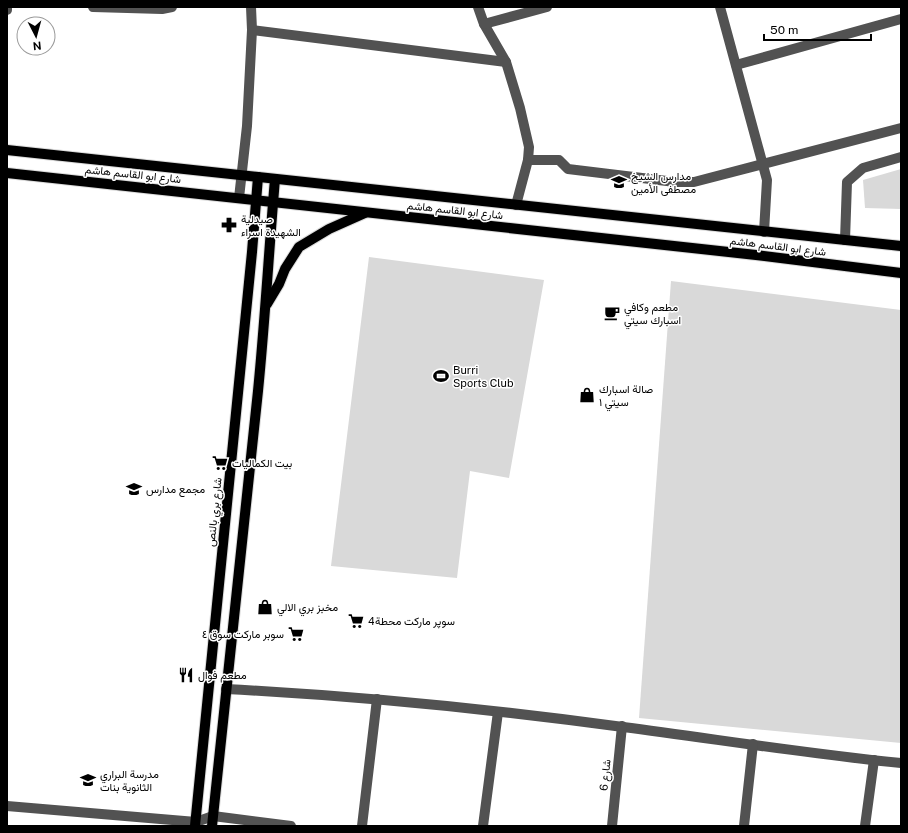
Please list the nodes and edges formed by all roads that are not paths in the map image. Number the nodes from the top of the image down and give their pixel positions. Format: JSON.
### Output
{"nodes":[{"id":1,"x":93,"y":7,"type":"edge"},
{"id":2,"x":172,"y":7,"type":"edge"},
{"id":3,"x":251,"y":7,"type":"edge"},
{"id":4,"x":478,"y":7,"type":"edge"},
{"id":5,"x":547,"y":7,"type":"edge"},
{"id":6,"x":720,"y":7,"type":"edge"},
{"id":7,"x":901,"y":19,"type":"edge"},
{"id":8,"x":484,"y":24,"type":"junction"},
{"id":9,"x":252,"y":30,"type":"junction"},
{"id":10,"x":506,"y":62,"type":"junction"},
{"id":11,"x":736,"y":65,"type":"junction"},
{"id":12,"x":901,"y":128,"type":"edge"},
{"id":13,"x":7,"y":150,"type":"edge"},
{"id":14,"x":901,"y":157,"type":"edge"},
{"id":15,"x":528,"y":160,"type":"junction"},
{"id":16,"x":763,"y":165,"type":"junction"},
{"id":17,"x":7,"y":173,"type":"edge"},
{"id":18,"x":241,"y":175,"type":"junction"},
{"id":19,"x":258,"y":177,"type":"junction"},
{"id":20,"x":275,"y":179,"type":"junction"},
{"id":21,"x":239,"y":198,"type":"junction"},
{"id":22,"x":256,"y":200,"type":"junction"},
{"id":23,"x":273,"y":202,"type":"junction"},
{"id":24,"x":516,"y":205,"type":"junction"},
{"id":25,"x":366,"y":212,"type":"junction"},
{"id":26,"x":764,"y":232,"type":"junction"},
{"id":27,"x":845,"y":240,"type":"junction"},
{"id":28,"x":901,"y":246,"type":"edge"},
{"id":29,"x":901,"y":273,"type":"edge"},
{"id":30,"x":266,"y":306,"type":"junction"},
{"id":31,"x":226,"y":689,"type":"junction"},
{"id":32,"x":377,"y":700,"type":"junction"},
{"id":33,"x":498,"y":712,"type":"junction"},
{"id":34,"x":622,"y":726,"type":"junction"},
{"id":35,"x":753,"y":744,"type":"junction"},
{"id":36,"x":874,"y":760,"type":"junction"},
{"id":37,"x":901,"y":763,"type":"edge"},
{"id":38,"x":7,"y":806,"type":"edge"},
{"id":39,"x":212,"y":821,"type":"edge"},
{"id":40,"x":196,"y":824,"type":"edge"},
{"id":41,"x":291,"y":826,"type":"edge"},
{"id":42,"x":362,"y":826,"type":"edge"},
{"id":43,"x":484,"y":826,"type":"edge"},
{"id":44,"x":612,"y":826,"type":"edge"},
{"id":45,"x":744,"y":826,"type":"edge"},
{"id":46,"x":865,"y":826,"type":"edge"}],
"edges":[{"from":1,"to":2,"type":"street"},
{"from":3,"to":9,"type":"street"},
{"from":4,"to":8,"type":"street"},
{"from":5,"to":8,"type":"street"},
{"from":6,"to":11,"type":"street"},
{"from":7,"to":11,"type":"street"},
{"from":8,"to":10,"type":"street"},
{"from":9,"to":10,"type":"street"},
{"from":9,"to":18,"type":"street"},
{"from":10,"to":15,"type":"street"},
{"from":11,"to":16,"type":"street"},
{"from":12,"to":16,"type":"street"},
{"from":13,"to":18,"type":"main road","name":"شارع ابو القاسم هاشم"},
{"from":14,"to":27,"type":"street"},
{"from":15,"to":16,"type":"street"},
{"from":15,"to":24,"type":"street"},
{"from":16,"to":26,"type":"street"},
{"from":17,"to":21,"type":"main road","name":"شارع ابو القاسم هاشم"},
{"from":18,"to":19,"type":"main road","name":"شارع ابو القاسم هاشم"},
{"from":18,"to":21,"type":"street"},
{"from":19,"to":20,"type":"main road","name":"شارع ابو القاسم هاشم"},
{"from":19,"to":22,"type":"main road","name":"شارع بري بالنص"},
{"from":20,"to":23,"type":"main road"},
{"from":20,"to":24,"type":"main road","name":"شارع ابو القاسم هاشم"},
{"from":21,"to":22,"type":"main road","name":"شارع ابو القاسم هاشم"},
{"from":22,"to":23,"type":"main road","name":"شارع ابو القاسم هاشم"},
{"from":22,"to":40,"type":"main road","name":"شارع بري بالنص"},
{"from":23,"to":25,"type":"main road","name":"شارع ابو القاسم هاشم"},
{"from":23,"to":30,"type":"main road"},
{"from":24,"to":26,"type":"main road","name":"شارع ابو القاسم هاشم"},
{"from":25,"to":29,"type":"main road","name":"شارع ابو القاسم هاشم"},
{"from":25,"to":30,"type":"main road"},
{"from":26,"to":27,"type":"main road","name":"شارع ابو القاسم هاشم"},
{"from":27,"to":28,"type":"main road","name":"شارع ابو القاسم هاشم"},
{"from":30,"to":31,"type":"main road"},
{"from":31,"to":32,"type":"street"},
{"from":31,"to":39,"type":"main road"},
{"from":32,"to":33,"type":"street"},
{"from":32,"to":42,"type":"street"},
{"from":33,"to":34,"type":"street"},
{"from":33,"to":43,"type":"street"},
{"from":34,"to":35,"type":"street"},
{"from":34,"to":44,"type":"street","name":"شارع 6"},
{"from":35,"to":36,"type":"street"},
{"from":35,"to":45,"type":"street"},
{"from":36,"to":37,"type":"street"},
{"from":36,"to":46,"type":"street"},
{"from":38,"to":40,"type":"street"},
{"from":39,"to":40,"type":"street"},
{"from":39,"to":41,"type":"street"}]}
